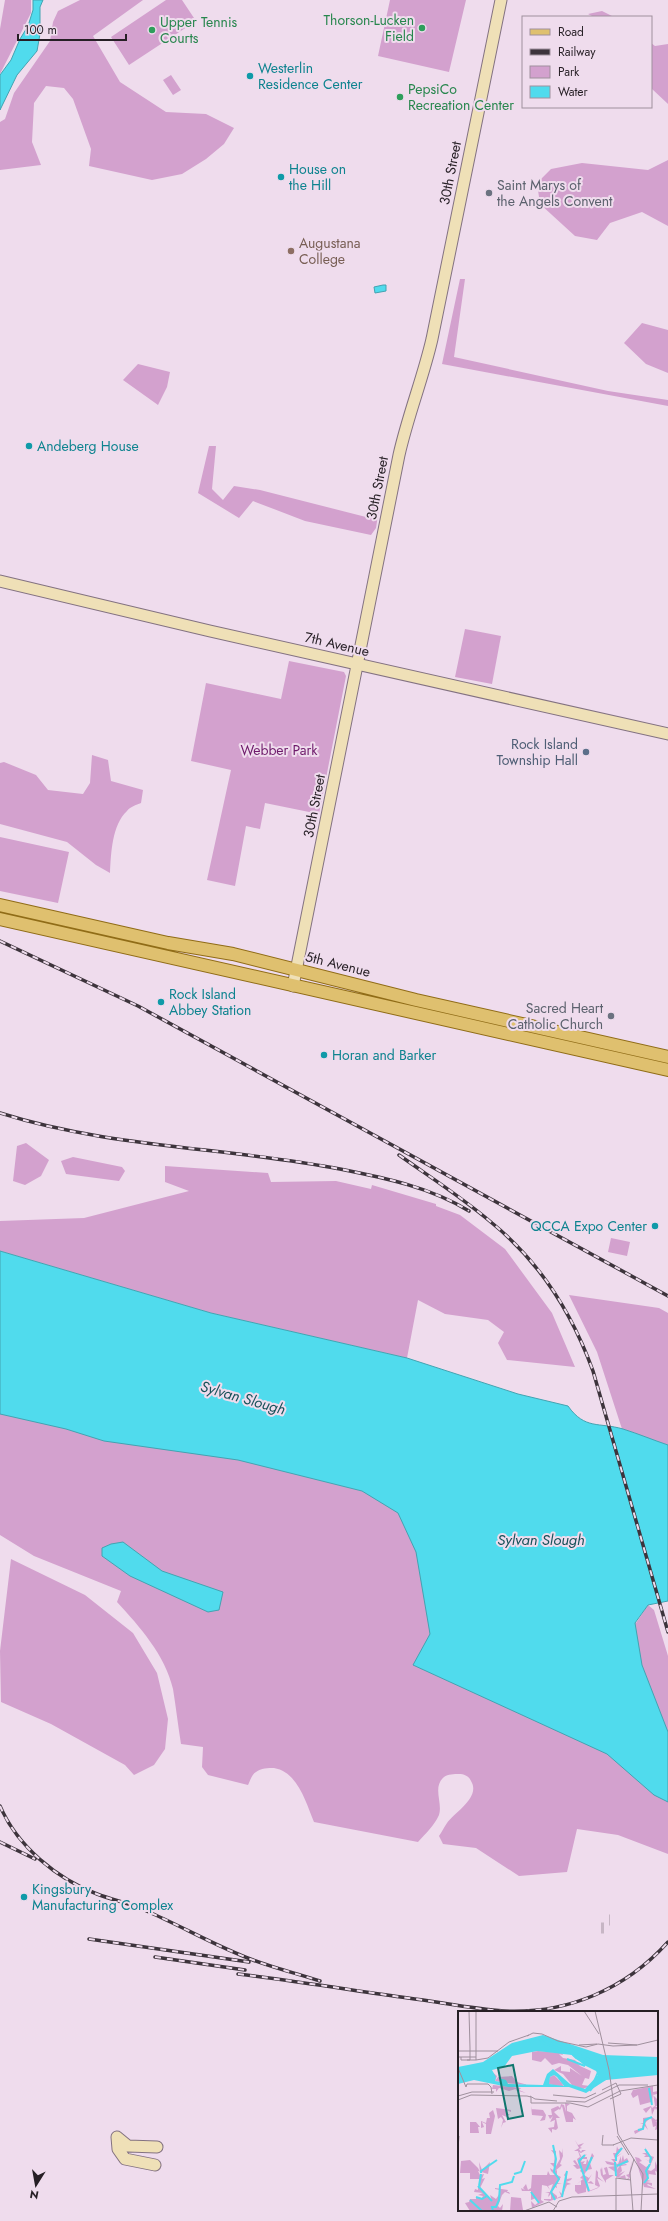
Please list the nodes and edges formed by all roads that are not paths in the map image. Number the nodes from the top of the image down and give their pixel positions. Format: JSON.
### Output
{"nodes":[{"id":1,"x":501,"y":0,"type":"edge"},
{"id":2,"x":0,"y":581,"type":"edge"},
{"id":3,"x":357,"y":664,"type":"junction"},
{"id":4,"x":668,"y":734,"type":"edge"},
{"id":5,"x":0,"y":906,"type":"edge"},
{"id":6,"x":0,"y":919,"type":"edge"},
{"id":7,"x":297,"y":970,"type":"junction"},
{"id":8,"x":293,"y":986,"type":"junction"},
{"id":9,"x":668,"y":1057,"type":"edge"},
{"id":10,"x":668,"y":1070,"type":"edge"},
{"id":11,"x":157,"y":2147,"type":"dead end"},
{"id":12,"x":155,"y":2165,"type":"dead end"}],
"edges":[{"from":1,"to":3,"type":"street","name":"30th Street"},
{"from":2,"to":3,"type":"street","name":"7th Avenue"},
{"from":3,"to":4,"type":"street","name":"7th Avenue"},
{"from":3,"to":7,"type":"street","name":"30th Street"},
{"from":5,"to":7,"type":"main road","name":"5th Avenue"},
{"from":6,"to":8,"type":"main road"},
{"from":7,"to":8,"type":"street","name":"30th Street"},
{"from":7,"to":9,"type":"main road","name":"5th Avenue"},
{"from":8,"to":10,"type":"main road"},
{"from":11,"to":12,"type":"street"}]}
